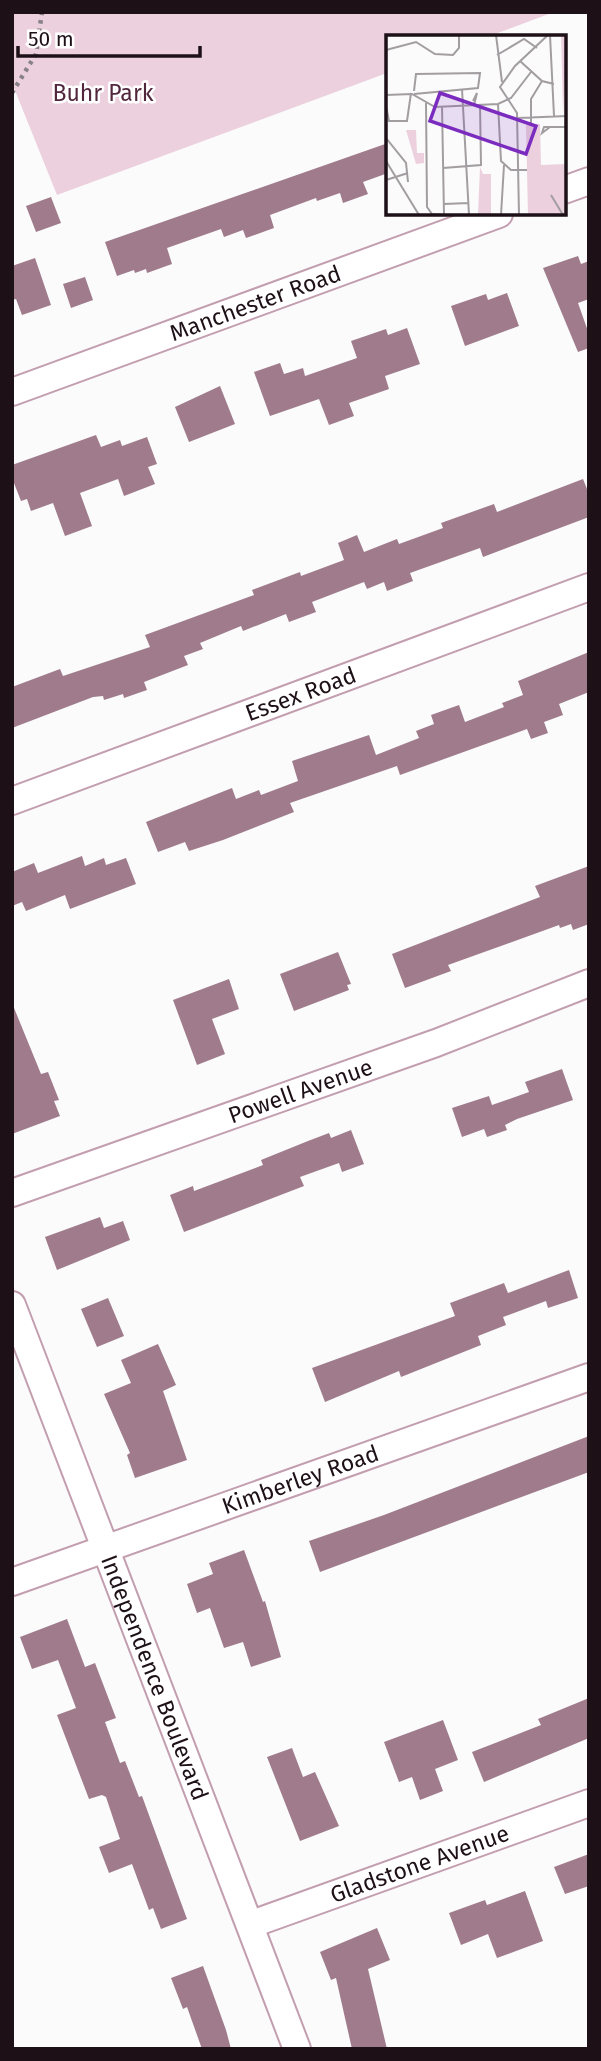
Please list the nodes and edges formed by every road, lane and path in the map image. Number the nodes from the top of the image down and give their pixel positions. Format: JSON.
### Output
{"nodes":[{"id":1,"x":43,"y":12,"type":"edge"},
{"id":2,"x":12,"y":93,"type":"edge"},
{"id":3,"x":589,"y":181,"type":"edge"},
{"id":4,"x":566,"y":189,"type":"edge"},
{"id":5,"x":496,"y":215,"type":"edge"},
{"id":6,"x":12,"y":392,"type":"edge"},
{"id":7,"x":589,"y":587,"type":"edge"},
{"id":8,"x":12,"y":801,"type":"edge"},
{"id":9,"x":589,"y":983,"type":"edge"},
{"id":10,"x":12,"y":1193,"type":"edge"},
{"id":11,"x":12,"y":1305,"type":"edge"},
{"id":12,"x":589,"y":1377,"type":"edge"},
{"id":13,"x":106,"y":1549,"type":"junction"},
{"id":14,"x":12,"y":1582,"type":"edge"},
{"id":15,"x":589,"y":1803,"type":"edge"},
{"id":16,"x":252,"y":1924,"type":"junction"},
{"id":17,"x":298,"y":2049,"type":"edge"}],
"edges":[{"from":1,"to":2,"type":"path"},
{"from":3,"to":4,"type":"street"},
{"from":5,"to":6,"type":"street","name":"Manchester Road"},
{"from":7,"to":8,"type":"street","name":"Essex Road"},
{"from":9,"to":10,"type":"street","name":"Powell Avenue"},
{"from":11,"to":13,"type":"street","name":"Independence Boulevard"},
{"from":12,"to":13,"type":"street","name":"Kimberley Road"},
{"from":13,"to":14,"type":"street","name":"Kimberley Road"},
{"from":13,"to":16,"type":"street","name":"Independence Boulevard"},
{"from":15,"to":16,"type":"street","name":"Gladstone Avenue"},
{"from":16,"to":17,"type":"street","name":"Independence Boulevard"}]}
